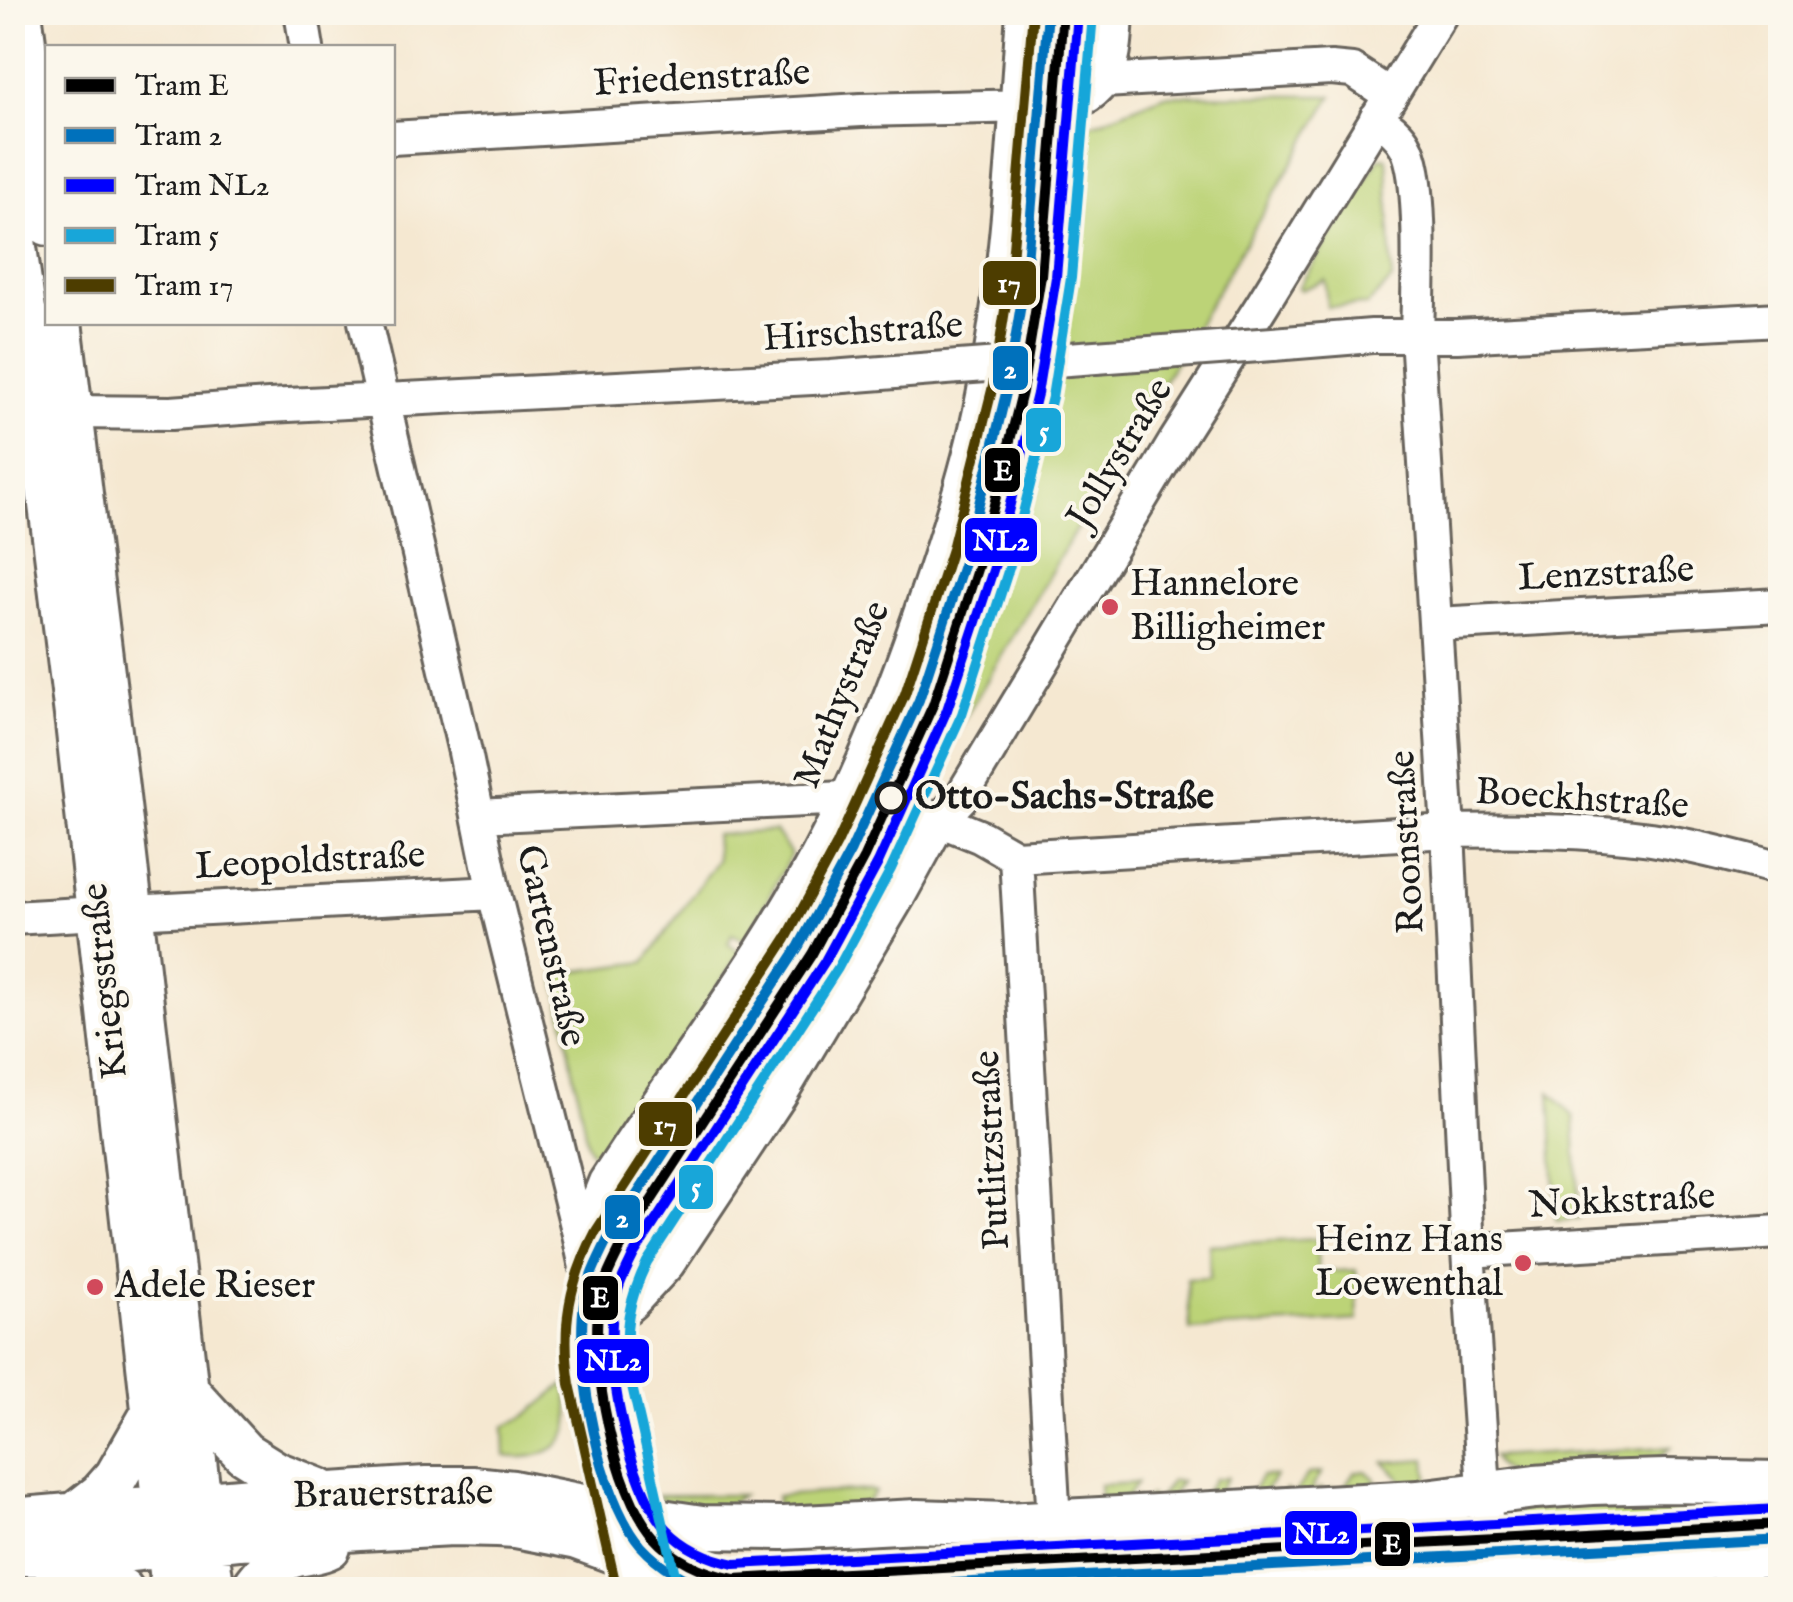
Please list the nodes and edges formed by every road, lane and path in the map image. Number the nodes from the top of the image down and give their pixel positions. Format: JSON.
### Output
{"nodes":[{"id":1,"x":20,"y":12,"type":"edge"},
{"id":2,"x":47,"y":12,"type":"edge"},
{"id":3,"x":301,"y":12,"type":"edge"},
{"id":4,"x":1023,"y":12,"type":"edge"},
{"id":5,"x":1117,"y":12,"type":"edge"},
{"id":6,"x":1428,"y":18,"type":"edge"},
{"id":7,"x":51,"y":45,"type":"edge"},
{"id":8,"x":306,"y":45,"type":"edge"},
{"id":9,"x":1104,"y":81,"type":"junction"},
{"id":10,"x":1016,"y":106,"type":"junction"},
{"id":11,"x":1383,"y":106,"type":"junction"},
{"id":12,"x":395,"y":138,"type":"edge"},
{"id":13,"x":45,"y":201,"type":"edge"},
{"id":14,"x":12,"y":227,"type":"edge"},
{"id":15,"x":33,"y":316,"type":"edge"},
{"id":16,"x":1780,"y":319,"type":"edge"},
{"id":17,"x":73,"y":325,"type":"edge"},
{"id":18,"x":365,"y":325,"type":"edge"},
{"id":19,"x":1417,"y":335,"type":"junction"},
{"id":20,"x":44,"y":396,"type":"edge"},
{"id":21,"x":382,"y":400,"type":"junction"},
{"id":22,"x":1780,"y":605,"type":"edge"},
{"id":23,"x":1436,"y":624,"type":"junction"},
{"id":24,"x":846,"y":798,"type":"junction"},
{"id":25,"x":478,"y":816,"type":"junction"},
{"id":26,"x":941,"y":819,"type":"junction"},
{"id":27,"x":1448,"y":830,"type":"junction"},
{"id":28,"x":1016,"y":857,"type":"junction"},
{"id":29,"x":1780,"y":869,"type":"edge"},
{"id":30,"x":494,"y":892,"type":"junction"},
{"id":31,"x":115,"y":913,"type":"junction"},
{"id":32,"x":12,"y":918,"type":"edge"},
{"id":33,"x":1780,"y":1232,"type":"edge"},
{"id":34,"x":1468,"y":1251,"type":"junction"},
{"id":35,"x":582,"y":1252,"type":"junction"},
{"id":36,"x":599,"y":1330,"type":"junction"},
{"id":37,"x":171,"y":1402,"type":"junction"},
{"id":38,"x":1780,"y":1484,"type":"edge"},
{"id":39,"x":1484,"y":1493,"type":"junction"},
{"id":40,"x":329,"y":1494,"type":"junction"},
{"id":41,"x":74,"y":1515,"type":"junction"},
{"id":42,"x":637,"y":1517,"type":"junction"},
{"id":43,"x":1054,"y":1522,"type":"junction"},
{"id":44,"x":185,"y":1525,"type":"junction"},
{"id":45,"x":360,"y":1529,"type":"junction"},
{"id":46,"x":16,"y":1543,"type":"edge"},
{"id":47,"x":1780,"y":1554,"type":"edge"},
{"id":48,"x":1490,"y":1577,"type":"junction"},
{"id":49,"x":650,"y":1578,"type":"edge"},
{"id":50,"x":122,"y":1590,"type":"edge"},
{"id":51,"x":173,"y":1590,"type":"edge"},
{"id":52,"x":213,"y":1590,"type":"edge"},
{"id":53,"x":252,"y":1590,"type":"edge"},
{"id":54,"x":696,"y":1590,"type":"edge"},
{"id":55,"x":1109,"y":1590,"type":"edge"}],
"edges":[{"from":1,"to":13,"type":"main road"},
{"from":2,"to":7,"type":"main road"},
{"from":3,"to":8,"type":"street"},
{"from":4,"to":10,"type":"street","name":"Mathystraße"},
{"from":5,"to":9,"type":"street"},
{"from":6,"to":11,"type":"street","name":"Jollystraße"},
{"from":9,"to":10,"type":"street"},
{"from":9,"to":11,"type":"street","name":"Roonstraße"},
{"from":10,"to":12,"type":"street","name":"Friedenstraße"},
{"from":10,"to":24,"type":"street","name":"Mathystraße"},
{"from":11,"to":19,"type":"street","name":"Roonstraße"},
{"from":11,"to":26,"type":"street","name":"Jollystraße"},
{"from":14,"to":15,"type":"main road"},
{"from":15,"to":20,"type":"main road"},
{"from":16,"to":19,"type":"street","name":"Hirschstraße"},
{"from":17,"to":20,"type":"main road","name":"Kriegsstraße"},
{"from":18,"to":21,"type":"street","name":"Gartenstraße"},
{"from":19,"to":21,"type":"street","name":"Hirschstraße","bridge":true},
{"from":19,"to":23,"type":"street","name":"Roonstraße"},
{"from":20,"to":21,"type":"street","name":"Hirschstraße"},
{"from":20,"to":31,"type":"main road","name":"Kriegsstraße"},
{"from":20,"to":31,"type":"main road","name":"Kriegsstraße"},
{"from":21,"to":25,"type":"street","name":"Gartenstraße"},
{"from":22,"to":23,"type":"street","name":"Lenzstraße"},
{"from":23,"to":27,"type":"street","name":"Roonstraße"},
{"from":24,"to":25,"type":"street"},
{"from":24,"to":26,"type":"street"},
{"from":24,"to":35,"type":"street","name":"Mathystraße"},
{"from":25,"to":30,"type":"street","name":"Gartenstraße"},
{"from":26,"to":28,"type":"street"},
{"from":26,"to":36,"type":"street","name":"Jollystraße"},
{"from":27,"to":28,"type":"street","name":"Boeckhstraße"},
{"from":27,"to":29,"type":"street","name":"Boeckhstraße"},
{"from":27,"to":34,"type":"street","name":"Roonstraße"},
{"from":28,"to":43,"type":"street","name":"Putlitzstraße"},
{"from":30,"to":31,"type":"street","name":"Leopoldstraße"},
{"from":30,"to":35,"type":"street","name":"Gartenstraße"},
{"from":31,"to":32,"type":"street","name":"Leopoldstraße"},
{"from":31,"to":37,"type":"main road","name":"Kriegsstraße"},
{"from":33,"to":34,"type":"street","name":"Nokkstraße"},
{"from":34,"to":39,"type":"street","name":"Roonstraße"},
{"from":35,"to":36,"type":"street","name":"Gartenstraße"},
{"from":36,"to":42,"type":"street","name":"Gartenstraße"},
{"from":37,"to":40,"type":"main road"},
{"from":37,"to":41,"type":"main road"},
{"from":37,"to":44,"type":"main road","name":"Kriegsstraße"},
{"from":38,"to":39,"type":"main road","name":"Brauerstraße"},
{"from":39,"to":43,"type":"main road","name":"Brauerstraße"},
{"from":39,"to":48,"type":"street","name":"Roonstraße"},
{"from":40,"to":42,"type":"main road","name":"Brauerstraße"},
{"from":40,"to":44,"type":"main road","name":"Brauerstraße"},
{"from":41,"to":44,"type":"main road"},
{"from":41,"to":46,"type":"main road"},
{"from":42,"to":43,"type":"main road","name":"Brauerstraße"},
{"from":42,"to":49,"type":"street","name":"Gartenstraße"},
{"from":44,"to":45,"type":"main road","name":"Brauerstraße"},
{"from":44,"to":46,"type":"main road"},
{"from":44,"to":51,"type":"main road","name":"Kriegsstraße"},
{"from":44,"to":52,"type":"main road","name":"Kriegsstraße"},
{"from":45,"to":49,"type":"main road","name":"Brauerstraße"},
{"from":45,"to":53,"type":"main road"},
{"from":46,"to":50,"type":"main road"},
{"from":47,"to":48,"type":"main road"},
{"from":48,"to":55,"type":"main road"},
{"from":49,"to":54,"type":"main road","name":"Brauerstraße"}]}
